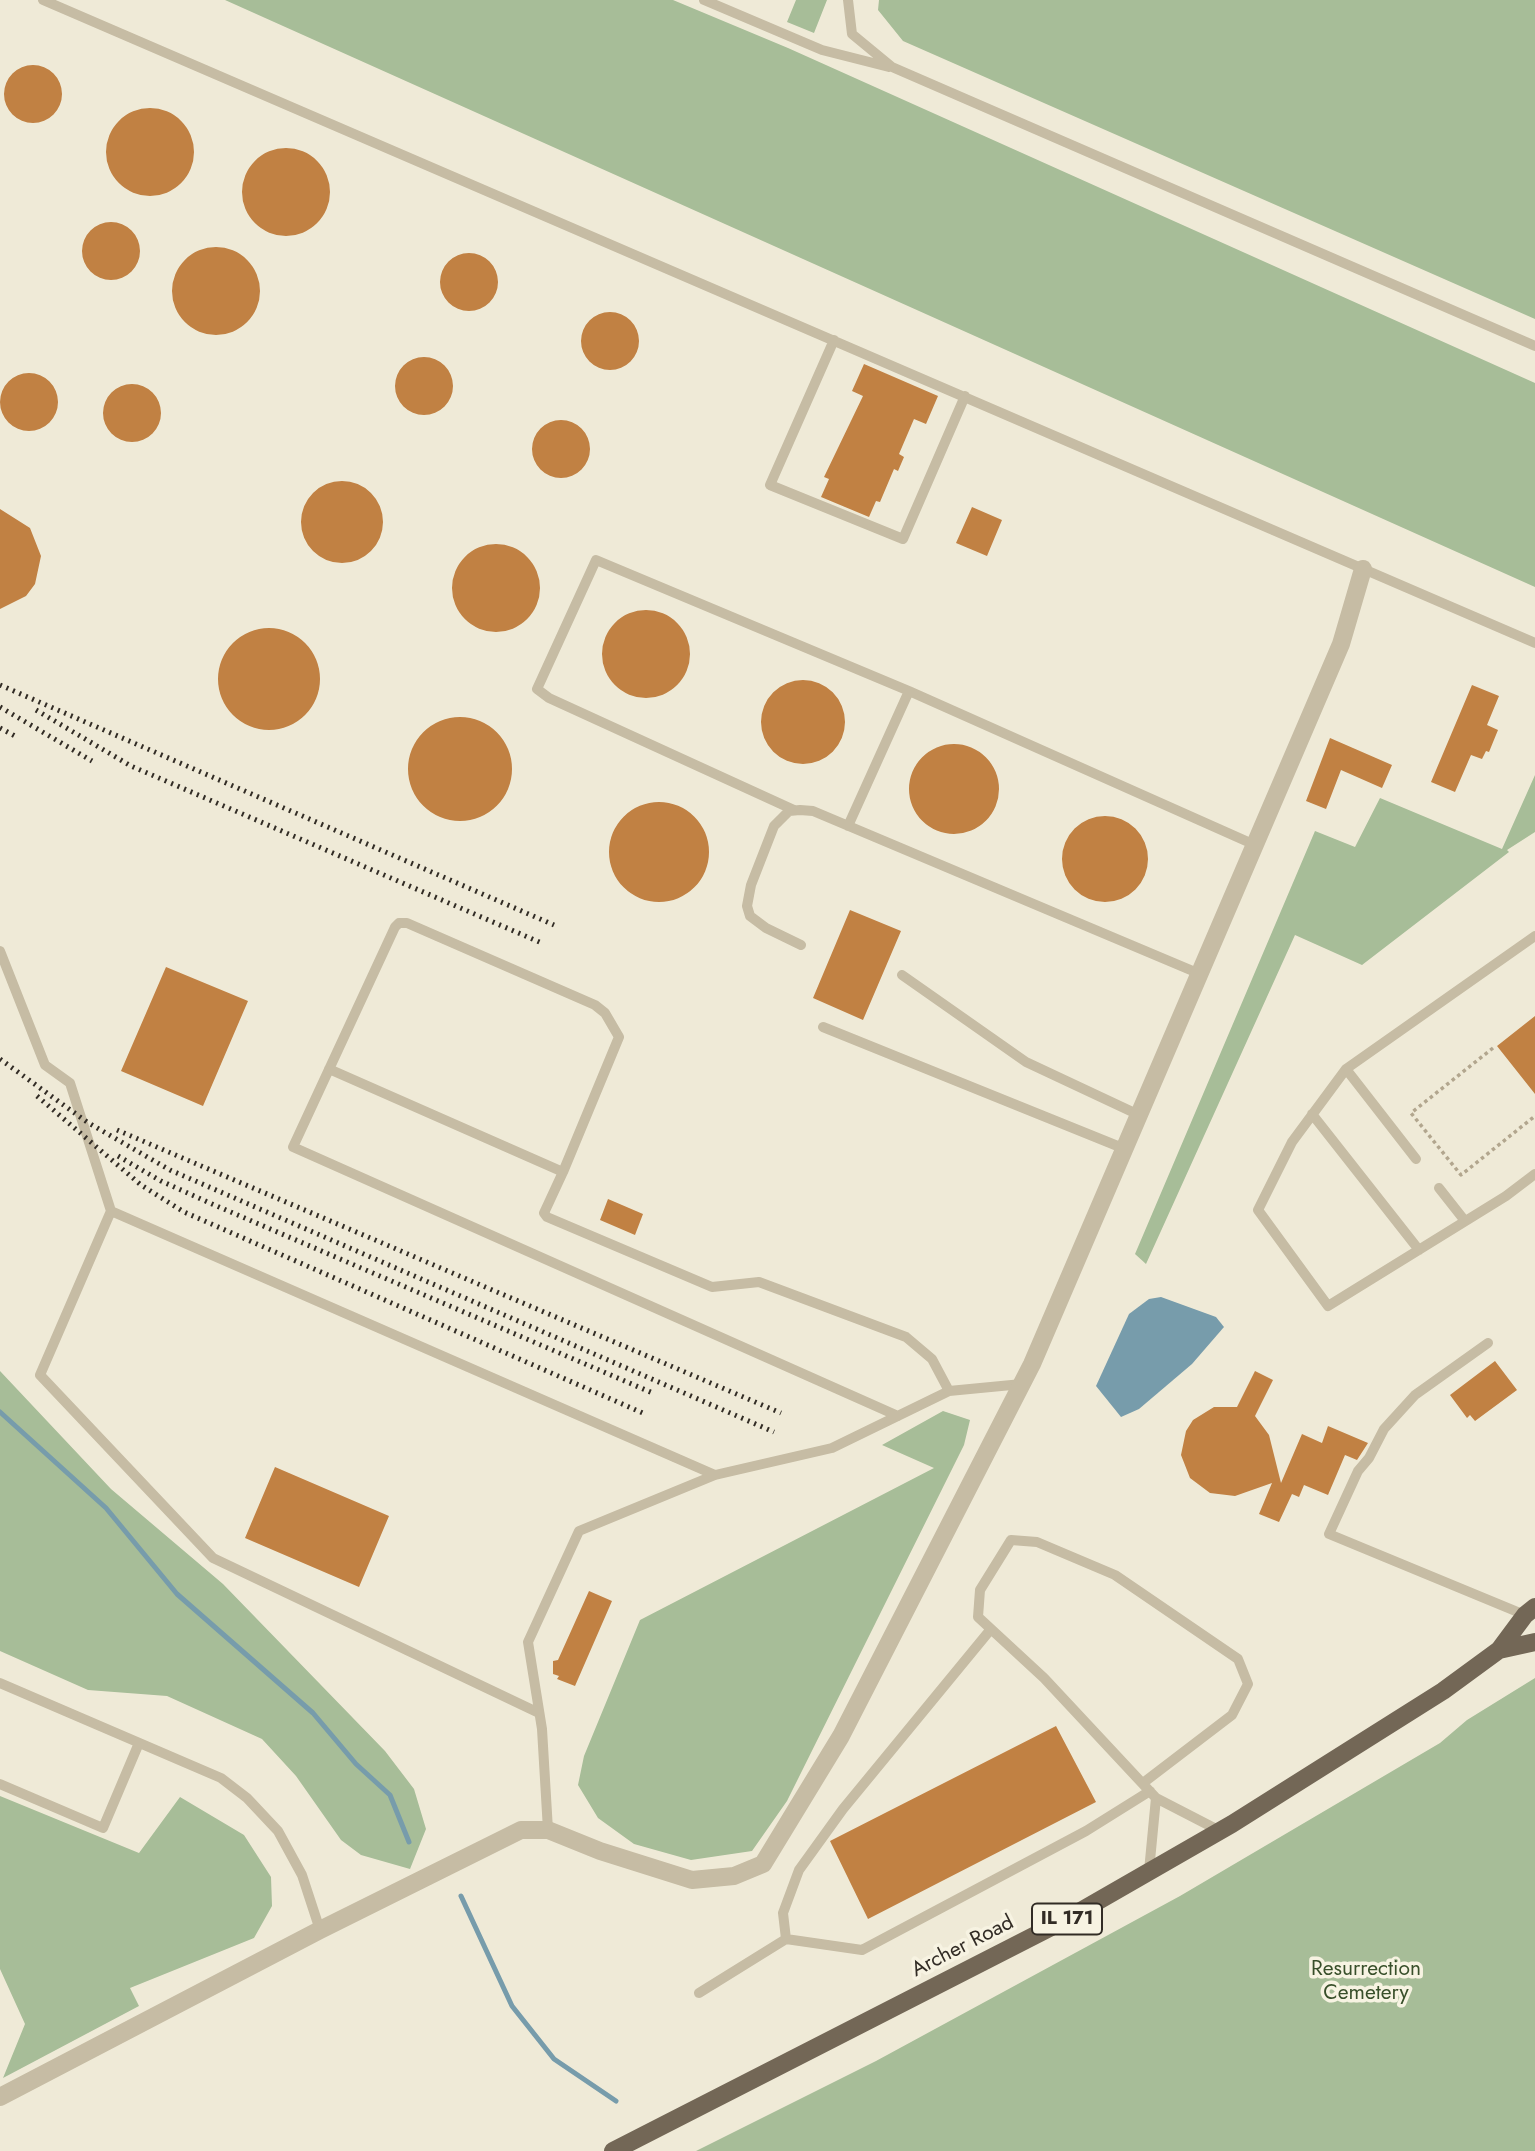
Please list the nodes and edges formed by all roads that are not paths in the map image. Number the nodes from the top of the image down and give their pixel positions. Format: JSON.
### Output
{"nodes":[{"id":1,"x":43,"y":0,"type":"edge"},
{"id":2,"x":704,"y":0,"type":"edge"},
{"id":3,"x":849,"y":0,"type":"edge"},
{"id":4,"x":892,"y":67,"type":"junction"},
{"id":5,"x":834,"y":340,"type":"junction"},
{"id":6,"x":1535,"y":346,"type":"edge"},
{"id":7,"x":965,"y":396,"type":"junction"},
{"id":8,"x":1363,"y":569,"type":"junction"},
{"id":9,"x":1535,"y":643,"type":"edge"},
{"id":10,"x":909,"y":691,"type":"junction"},
{"id":11,"x":794,"y":810,"type":"junction"},
{"id":12,"x":848,"y":826,"type":"junction"},
{"id":13,"x":1255,"y":845,"type":"junction"},
{"id":14,"x":1535,"y":936,"type":"edge"},
{"id":15,"x":801,"y":945,"type":"dead end"},
{"id":16,"x":0,"y":951,"type":"edge"},
{"id":17,"x":1200,"y":974,"type":"junction"},
{"id":18,"x":902,"y":975,"type":"dead end"},
{"id":19,"x":823,"y":1027,"type":"dead end"},
{"id":20,"x":329,"y":1069,"type":"junction"},
{"id":21,"x":1346,"y":1069,"type":"junction"},
{"id":22,"x":1312,"y":1114,"type":"junction"},
{"id":23,"x":1139,"y":1115,"type":"junction"},
{"id":24,"x":1125,"y":1149,"type":"junction"},
{"id":25,"x":1416,"y":1159,"type":"dead end"},
{"id":26,"x":563,"y":1172,"type":"junction"},
{"id":27,"x":1535,"y":1174,"type":"edge"},
{"id":28,"x":1439,"y":1188,"type":"dead end"},
{"id":29,"x":111,"y":1211,"type":"junction"},
{"id":30,"x":1465,"y":1221,"type":"junction"},
{"id":31,"x":1419,"y":1250,"type":"junction"},
{"id":32,"x":1488,"y":1343,"type":"dead end"},
{"id":33,"x":1022,"y":1384,"type":"junction"},
{"id":34,"x":949,"y":1391,"type":"junction"},
{"id":35,"x":898,"y":1416,"type":"junction"},
{"id":36,"x":715,"y":1475,"type":"junction"},
{"id":37,"x":1530,"y":1611,"type":"edge"},
{"id":38,"x":991,"y":1629,"type":"junction"},
{"id":39,"x":1535,"y":1642,"type":"edge"},
{"id":40,"x":1499,"y":1650,"type":"junction"},
{"id":41,"x":0,"y":1683,"type":"edge"},
{"id":42,"x":539,"y":1713,"type":"junction"},
{"id":43,"x":139,"y":1743,"type":"junction"},
{"id":44,"x":0,"y":1784,"type":"edge"},
{"id":45,"x":1150,"y":1791,"type":"junction"},
{"id":46,"x":548,"y":1830,"type":"junction"},
{"id":47,"x":1220,"y":1831,"type":"junction"},
{"id":48,"x":1149,"y":1871,"type":"junction"},
{"id":49,"x":320,"y":1930,"type":"junction"},
{"id":50,"x":786,"y":1939,"type":"junction"},
{"id":51,"x":699,"y":1993,"type":"dead end"},
{"id":52,"x":0,"y":2097,"type":"edge"},
{"id":53,"x":613,"y":2151,"type":"edge"}],
"edges":[{"from":1,"to":5,"type":"lane"},
{"from":2,"to":4,"type":"lane"},
{"from":3,"to":4,"type":"lane"},
{"from":4,"to":6,"type":"lane"},
{"from":5,"to":7,"type":"lane"},
{"from":5,"to":7,"type":"lane"},
{"from":7,"to":8,"type":"lane"},
{"from":8,"to":9,"type":"lane"},
{"from":8,"to":13,"type":"street"},
{"from":10,"to":11,"type":"lane"},
{"from":10,"to":12,"type":"lane"},
{"from":10,"to":13,"type":"lane"},
{"from":11,"to":12,"type":"lane"},
{"from":11,"to":15,"type":"lane"},
{"from":12,"to":17,"type":"lane"},
{"from":13,"to":17,"type":"street"},
{"from":14,"to":21,"type":"lane"},
{"from":16,"to":29,"type":"lane"},
{"from":17,"to":23,"type":"street"},
{"from":18,"to":23,"type":"lane"},
{"from":19,"to":24,"type":"lane"},
{"from":20,"to":26,"type":"lane"},
{"from":20,"to":26,"type":"lane"},
{"from":20,"to":35,"type":"lane"},
{"from":21,"to":22,"type":"lane"},
{"from":21,"to":25,"type":"lane"},
{"from":22,"to":31,"type":"lane"},
{"from":22,"to":31,"type":"lane"},
{"from":23,"to":24,"type":"street"},
{"from":24,"to":33,"type":"street"},
{"from":26,"to":34,"type":"lane"},
{"from":27,"to":30,"type":"lane"},
{"from":28,"to":30,"type":"lane"},
{"from":29,"to":36,"type":"lane"},
{"from":29,"to":42,"type":"lane"},
{"from":30,"to":31,"type":"lane"},
{"from":32,"to":37,"type":"lane"},
{"from":33,"to":34,"type":"lane"},
{"from":33,"to":46,"type":"street"},
{"from":34,"to":35,"type":"lane"},
{"from":35,"to":36,"type":"lane"},
{"from":36,"to":42,"type":"lane"},
{"from":37,"to":40,"type":"main road","name":"Archer Road","number":"IL 171"},
{"from":38,"to":45,"type":"lane"},
{"from":38,"to":45,"type":"lane"},
{"from":38,"to":50,"type":"lane"},
{"from":39,"to":40,"type":"main road","name":"Archer Road","number":"IL 171"},
{"from":40,"to":47,"type":"main road","name":"Archer Road","number":"IL 171"},
{"from":41,"to":43,"type":"lane"},
{"from":42,"to":46,"type":"lane"},
{"from":43,"to":44,"type":"lane"},
{"from":43,"to":49,"type":"lane"},
{"from":45,"to":47,"type":"lane"},
{"from":45,"to":48,"type":"lane"},
{"from":45,"to":50,"type":"lane"},
{"from":46,"to":49,"type":"street"},
{"from":47,"to":48,"type":"main road","name":"Archer Road","number":"IL 171"},
{"from":48,"to":53,"type":"main road","name":"Archer Road","number":"IL 171"},
{"from":49,"to":52,"type":"street"},
{"from":50,"to":51,"type":"lane"}]}
